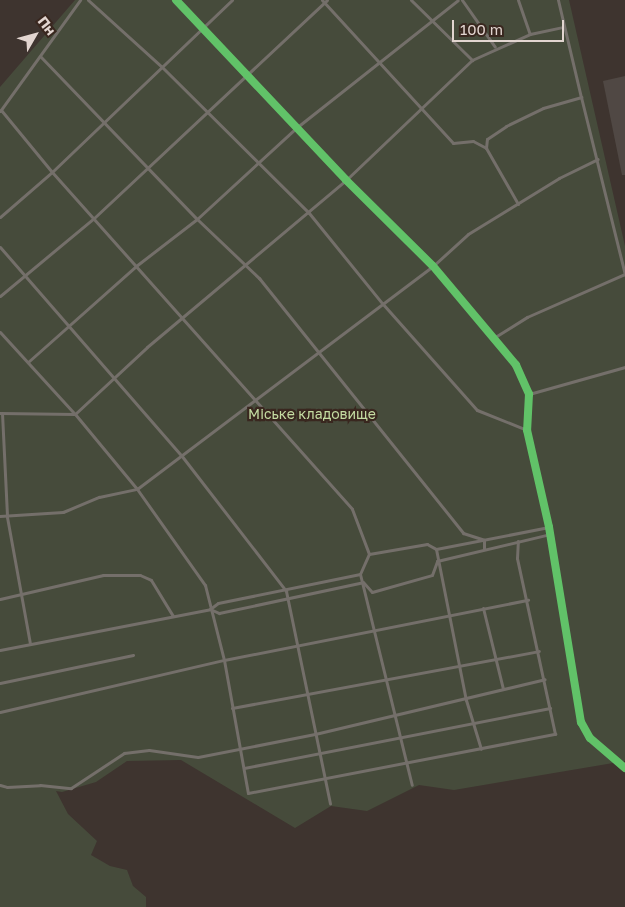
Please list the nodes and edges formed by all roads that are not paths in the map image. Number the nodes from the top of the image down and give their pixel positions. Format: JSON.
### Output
{"nodes":[{"id":1,"x":80,"y":0,"type":"edge"},
{"id":2,"x":88,"y":0,"type":"edge"},
{"id":3,"x":176,"y":0,"type":"edge"},
{"id":4,"x":232,"y":0,"type":"edge"},
{"id":5,"x":411,"y":0,"type":"edge"},
{"id":6,"x":458,"y":0,"type":"edge"},
{"id":7,"x":462,"y":0,"type":"edge"},
{"id":8,"x":518,"y":0,"type":"edge"},
{"id":9,"x":558,"y":0,"type":"edge"},
{"id":10,"x":324,"y":1,"type":"edge"},
{"id":11,"x":430,"y":20,"type":"junction"},
{"id":12,"x":562,"y":27,"type":"junction"},
{"id":13,"x":205,"y":30,"type":"junction"},
{"id":14,"x":530,"y":34,"type":"junction"},
{"id":15,"x":495,"y":47,"type":"junction"},
{"id":16,"x":40,"y":56,"type":"junction"},
{"id":17,"x":378,"y":60,"type":"junction"},
{"id":18,"x":472,"y":60,"type":"junction"},
{"id":19,"x":162,"y":66,"type":"junction"},
{"id":20,"x":248,"y":73,"type":"junction"},
{"id":21,"x":581,"y":97,"type":"junction"},
{"id":22,"x":424,"y":108,"type":"junction"},
{"id":23,"x":207,"y":110,"type":"junction"},
{"id":24,"x":1,"y":111,"type":"edge"},
{"id":25,"x":103,"y":121,"type":"junction"},
{"id":26,"x":296,"y":128,"type":"junction"},
{"id":27,"x":486,"y":148,"type":"junction"},
{"id":28,"x":598,"y":159,"type":"junction"},
{"id":29,"x":257,"y":163,"type":"junction"},
{"id":30,"x":150,"y":167,"type":"junction"},
{"id":31,"x":52,"y":172,"type":"junction"},
{"id":32,"x":346,"y":180,"type":"junction"},
{"id":33,"x":518,"y":204,"type":"junction"},
{"id":34,"x":309,"y":213,"type":"junction"},
{"id":35,"x":0,"y":217,"type":"edge"},
{"id":36,"x":94,"y":218,"type":"junction"},
{"id":37,"x":197,"y":219,"type":"junction"},
{"id":38,"x":0,"y":247,"type":"edge"},
{"id":39,"x":136,"y":266,"type":"junction"},
{"id":40,"x":248,"y":266,"type":"junction"},
{"id":41,"x":433,"y":266,"type":"junction"},
{"id":42,"x":625,"y":274,"type":"edge"},
{"id":43,"x":25,"y":276,"type":"junction"},
{"id":44,"x":0,"y":296,"type":"edge"},
{"id":45,"x":382,"y":303,"type":"junction"},
{"id":46,"x":183,"y":317,"type":"junction"},
{"id":47,"x":70,"y":326,"type":"junction"},
{"id":48,"x":0,"y":332,"type":"edge"},
{"id":49,"x":495,"y":337,"type":"junction"},
{"id":50,"x":318,"y":352,"type":"junction"},
{"id":51,"x":28,"y":362,"type":"junction"},
{"id":52,"x":625,"y":366,"type":"edge"},
{"id":53,"x":116,"y":379,"type":"junction"},
{"id":54,"x":529,"y":394,"type":"junction"},
{"id":55,"x":256,"y":402,"type":"junction"},
{"id":56,"x":1,"y":413,"type":"edge"},
{"id":57,"x":75,"y":414,"type":"junction"},
{"id":58,"x":527,"y":430,"type":"junction"},
{"id":59,"x":181,"y":455,"type":"junction"},
{"id":60,"x":137,"y":489,"type":"junction"},
{"id":61,"x":0,"y":516,"type":"edge"},
{"id":62,"x":7,"y":516,"type":"junction"},
{"id":63,"x":550,"y":530,"type":"junction"},
{"id":64,"x":484,"y":540,"type":"junction"},
{"id":65,"x":518,"y":540,"type":"junction"},
{"id":66,"x":484,"y":548,"type":"junction"},
{"id":67,"x":436,"y":549,"type":"junction"},
{"id":68,"x":369,"y":554,"type":"junction"},
{"id":69,"x":437,"y":561,"type":"junction"},
{"id":70,"x":360,"y":574,"type":"junction"},
{"id":71,"x":363,"y":582,"type":"junction"},
{"id":72,"x":286,"y":591,"type":"junction"},
{"id":73,"x":23,"y":595,"type":"junction"},
{"id":74,"x":0,"y":600,"type":"edge"},
{"id":75,"x":287,"y":600,"type":"junction"},
{"id":76,"x":528,"y":600,"type":"junction"},
{"id":77,"x":483,"y":608,"type":"junction"},
{"id":78,"x":210,"y":609,"type":"junction"},
{"id":79,"x":447,"y":615,"type":"junction"},
{"id":80,"x":173,"y":616,"type":"junction"},
{"id":81,"x":373,"y":631,"type":"junction"},
{"id":82,"x":30,"y":644,"type":"junction"},
{"id":83,"x":297,"y":646,"type":"junction"},
{"id":84,"x":0,"y":650,"type":"edge"},
{"id":85,"x":539,"y":651,"type":"junction"},
{"id":86,"x":133,"y":655,"type":"dead end"},
{"id":87,"x":495,"y":659,"type":"junction"},
{"id":88,"x":224,"y":660,"type":"junction"},
{"id":89,"x":459,"y":664,"type":"junction"},
{"id":90,"x":545,"y":679,"type":"junction"},
{"id":91,"x":384,"y":680,"type":"junction"},
{"id":92,"x":0,"y":683,"type":"edge"},
{"id":93,"x":503,"y":689,"type":"junction"},
{"id":94,"x":307,"y":695,"type":"junction"},
{"id":95,"x":466,"y":700,"type":"junction"},
{"id":96,"x":232,"y":708,"type":"junction"},
{"id":97,"x":550,"y":708,"type":"junction"},
{"id":98,"x":0,"y":712,"type":"edge"},
{"id":99,"x":393,"y":714,"type":"junction"},
{"id":100,"x":474,"y":722,"type":"junction"},
{"id":101,"x":315,"y":734,"type":"junction"},
{"id":102,"x":398,"y":738,"type":"junction"},
{"id":103,"x":241,"y":748,"type":"junction"},
{"id":104,"x":481,"y":749,"type":"junction"},
{"id":105,"x":320,"y":752,"type":"junction"},
{"id":106,"x":408,"y":764,"type":"junction"},
{"id":107,"x":244,"y":768,"type":"junction"},
{"id":108,"x":625,"y":768,"type":"edge"},
{"id":109,"x":325,"y":780,"type":"junction"},
{"id":110,"x":0,"y":785,"type":"edge"},
{"id":111,"x":412,"y":785,"type":"dead end"},
{"id":112,"x":330,"y":803,"type":"dead end"}],
"edges":[{"from":1,"to":16,"type":"lane"},
{"from":2,"to":19,"type":"lane"},
{"from":3,"to":13,"type":"street"},
{"from":4,"to":13,"type":"lane"},
{"from":5,"to":11,"type":"lane"},
{"from":6,"to":11,"type":"lane"},
{"from":7,"to":15,"type":"lane"},
{"from":8,"to":14,"type":"lane"},
{"from":9,"to":12,"type":"lane"},
{"from":10,"to":17,"type":"lane"},
{"from":10,"to":20,"type":"lane"},
{"from":11,"to":17,"type":"lane"},
{"from":11,"to":18,"type":"lane"},
{"from":12,"to":14,"type":"lane"},
{"from":12,"to":21,"type":"lane"},
{"from":13,"to":19,"type":"lane"},
{"from":13,"to":20,"type":"street"},
{"from":14,"to":15,"type":"lane"},
{"from":15,"to":18,"type":"lane"},
{"from":16,"to":24,"type":"lane"},
{"from":16,"to":25,"type":"lane"},
{"from":17,"to":22,"type":"lane"},
{"from":17,"to":26,"type":"lane"},
{"from":18,"to":22,"type":"lane"},
{"from":19,"to":23,"type":"lane"},
{"from":19,"to":25,"type":"lane"},
{"from":20,"to":23,"type":"lane"},
{"from":20,"to":26,"type":"street"},
{"from":21,"to":27,"type":"lane"},
{"from":21,"to":28,"type":"lane"},
{"from":22,"to":27,"type":"lane"},
{"from":22,"to":32,"type":"lane"},
{"from":23,"to":29,"type":"lane"},
{"from":23,"to":30,"type":"lane"},
{"from":24,"to":31,"type":"lane"},
{"from":25,"to":30,"type":"lane"},
{"from":25,"to":31,"type":"lane"},
{"from":26,"to":29,"type":"lane"},
{"from":26,"to":32,"type":"street"},
{"from":27,"to":33,"type":"lane"},
{"from":28,"to":33,"type":"lane"},
{"from":28,"to":42,"type":"lane"},
{"from":29,"to":34,"type":"lane"},
{"from":29,"to":37,"type":"lane"},
{"from":30,"to":36,"type":"lane"},
{"from":30,"to":37,"type":"lane"},
{"from":31,"to":35,"type":"lane"},
{"from":31,"to":36,"type":"lane"},
{"from":32,"to":34,"type":"lane"},
{"from":32,"to":41,"type":"street"},
{"from":33,"to":41,"type":"lane"},
{"from":34,"to":40,"type":"lane"},
{"from":34,"to":45,"type":"lane"},
{"from":36,"to":39,"type":"lane"},
{"from":36,"to":43,"type":"lane"},
{"from":37,"to":39,"type":"lane"},
{"from":37,"to":40,"type":"lane"},
{"from":38,"to":43,"type":"lane"},
{"from":39,"to":46,"type":"lane"},
{"from":39,"to":47,"type":"lane"},
{"from":40,"to":46,"type":"lane"},
{"from":40,"to":50,"type":"lane"},
{"from":41,"to":45,"type":"lane"},
{"from":41,"to":49,"type":"street"},
{"from":42,"to":49,"type":"lane"},
{"from":43,"to":44,"type":"lane"},
{"from":43,"to":47,"type":"lane"},
{"from":45,"to":50,"type":"lane"},
{"from":45,"to":58,"type":"lane"},
{"from":46,"to":53,"type":"lane"},
{"from":46,"to":55,"type":"lane"},
{"from":47,"to":51,"type":"lane"},
{"from":47,"to":53,"type":"lane"},
{"from":48,"to":51,"type":"lane"},
{"from":49,"to":54,"type":"street"},
{"from":50,"to":55,"type":"lane"},
{"from":50,"to":64,"type":"lane"},
{"from":51,"to":57,"type":"lane"},
{"from":52,"to":54,"type":"lane"},
{"from":53,"to":57,"type":"lane"},
{"from":53,"to":59,"type":"lane"},
{"from":54,"to":58,"type":"street"},
{"from":55,"to":59,"type":"lane"},
{"from":55,"to":68,"type":"lane"},
{"from":56,"to":57,"type":"lane"},
{"from":56,"to":62,"type":"lane"},
{"from":57,"to":60,"type":"lane"},
{"from":58,"to":63,"type":"street"},
{"from":59,"to":60,"type":"lane"},
{"from":59,"to":72,"type":"lane"},
{"from":60,"to":62,"type":"lane"},
{"from":60,"to":78,"type":"lane"},
{"from":61,"to":62,"type":"lane"},
{"from":62,"to":73,"type":"lane"},
{"from":63,"to":64,"type":"lane"},
{"from":63,"to":65,"type":"lane"},
{"from":63,"to":108,"type":"street"},
{"from":64,"to":66,"type":"lane"},
{"from":64,"to":67,"type":"lane"},
{"from":65,"to":66,"type":"lane"},
{"from":65,"to":76,"type":"lane"},
{"from":66,"to":69,"type":"lane"},
{"from":67,"to":68,"type":"lane"},
{"from":67,"to":69,"type":"lane"},
{"from":68,"to":70,"type":"lane"},
{"from":69,"to":71,"type":"lane"},
{"from":69,"to":79,"type":"lane"},
{"from":70,"to":71,"type":"lane"},
{"from":70,"to":72,"type":"lane"},
{"from":71,"to":75,"type":"lane"},
{"from":71,"to":81,"type":"lane"},
{"from":72,"to":75,"type":"lane"},
{"from":72,"to":78,"type":"lane"},
{"from":73,"to":74,"type":"lane"},
{"from":73,"to":80,"type":"lane"},
{"from":73,"to":82,"type":"lane"},
{"from":75,"to":78,"type":"lane"},
{"from":75,"to":83,"type":"lane"},
{"from":76,"to":77,"type":"lane"},
{"from":76,"to":85,"type":"lane"},
{"from":77,"to":79,"type":"lane"},
{"from":77,"to":87,"type":"lane"},
{"from":78,"to":80,"type":"lane"},
{"from":78,"to":88,"type":"lane"},
{"from":79,"to":81,"type":"lane"},
{"from":79,"to":89,"type":"lane"},
{"from":80,"to":82,"type":"lane"},
{"from":81,"to":83,"type":"lane"},
{"from":81,"to":91,"type":"lane"},
{"from":82,"to":84,"type":"lane"},
{"from":83,"to":88,"type":"lane"},
{"from":83,"to":94,"type":"lane"},
{"from":85,"to":87,"type":"lane"},
{"from":85,"to":90,"type":"lane"},
{"from":86,"to":92,"type":"lane"},
{"from":87,"to":89,"type":"lane"},
{"from":87,"to":93,"type":"lane"},
{"from":88,"to":96,"type":"lane"},
{"from":88,"to":98,"type":"lane"},
{"from":89,"to":91,"type":"lane"},
{"from":89,"to":95,"type":"lane"},
{"from":90,"to":93,"type":"lane"},
{"from":90,"to":97,"type":"lane"},
{"from":91,"to":94,"type":"lane"},
{"from":91,"to":99,"type":"lane"},
{"from":93,"to":95,"type":"lane"},
{"from":94,"to":96,"type":"lane"},
{"from":94,"to":101,"type":"lane"},
{"from":95,"to":99,"type":"lane"},
{"from":95,"to":100,"type":"lane"},
{"from":96,"to":103,"type":"lane"},
{"from":97,"to":100,"type":"lane"},
{"from":97,"to":104,"type":"lane"},
{"from":99,"to":101,"type":"lane"},
{"from":99,"to":102,"type":"lane"},
{"from":100,"to":102,"type":"lane"},
{"from":100,"to":104,"type":"lane"},
{"from":101,"to":103,"type":"lane"},
{"from":101,"to":105,"type":"lane"},
{"from":102,"to":105,"type":"lane"},
{"from":102,"to":106,"type":"lane"},
{"from":103,"to":107,"type":"lane"},
{"from":103,"to":110,"type":"lane"},
{"from":104,"to":106,"type":"lane"},
{"from":105,"to":107,"type":"lane"},
{"from":105,"to":109,"type":"lane"},
{"from":106,"to":109,"type":"lane"},
{"from":106,"to":111,"type":"lane"},
{"from":107,"to":109,"type":"lane"},
{"from":109,"to":112,"type":"lane"}]}
